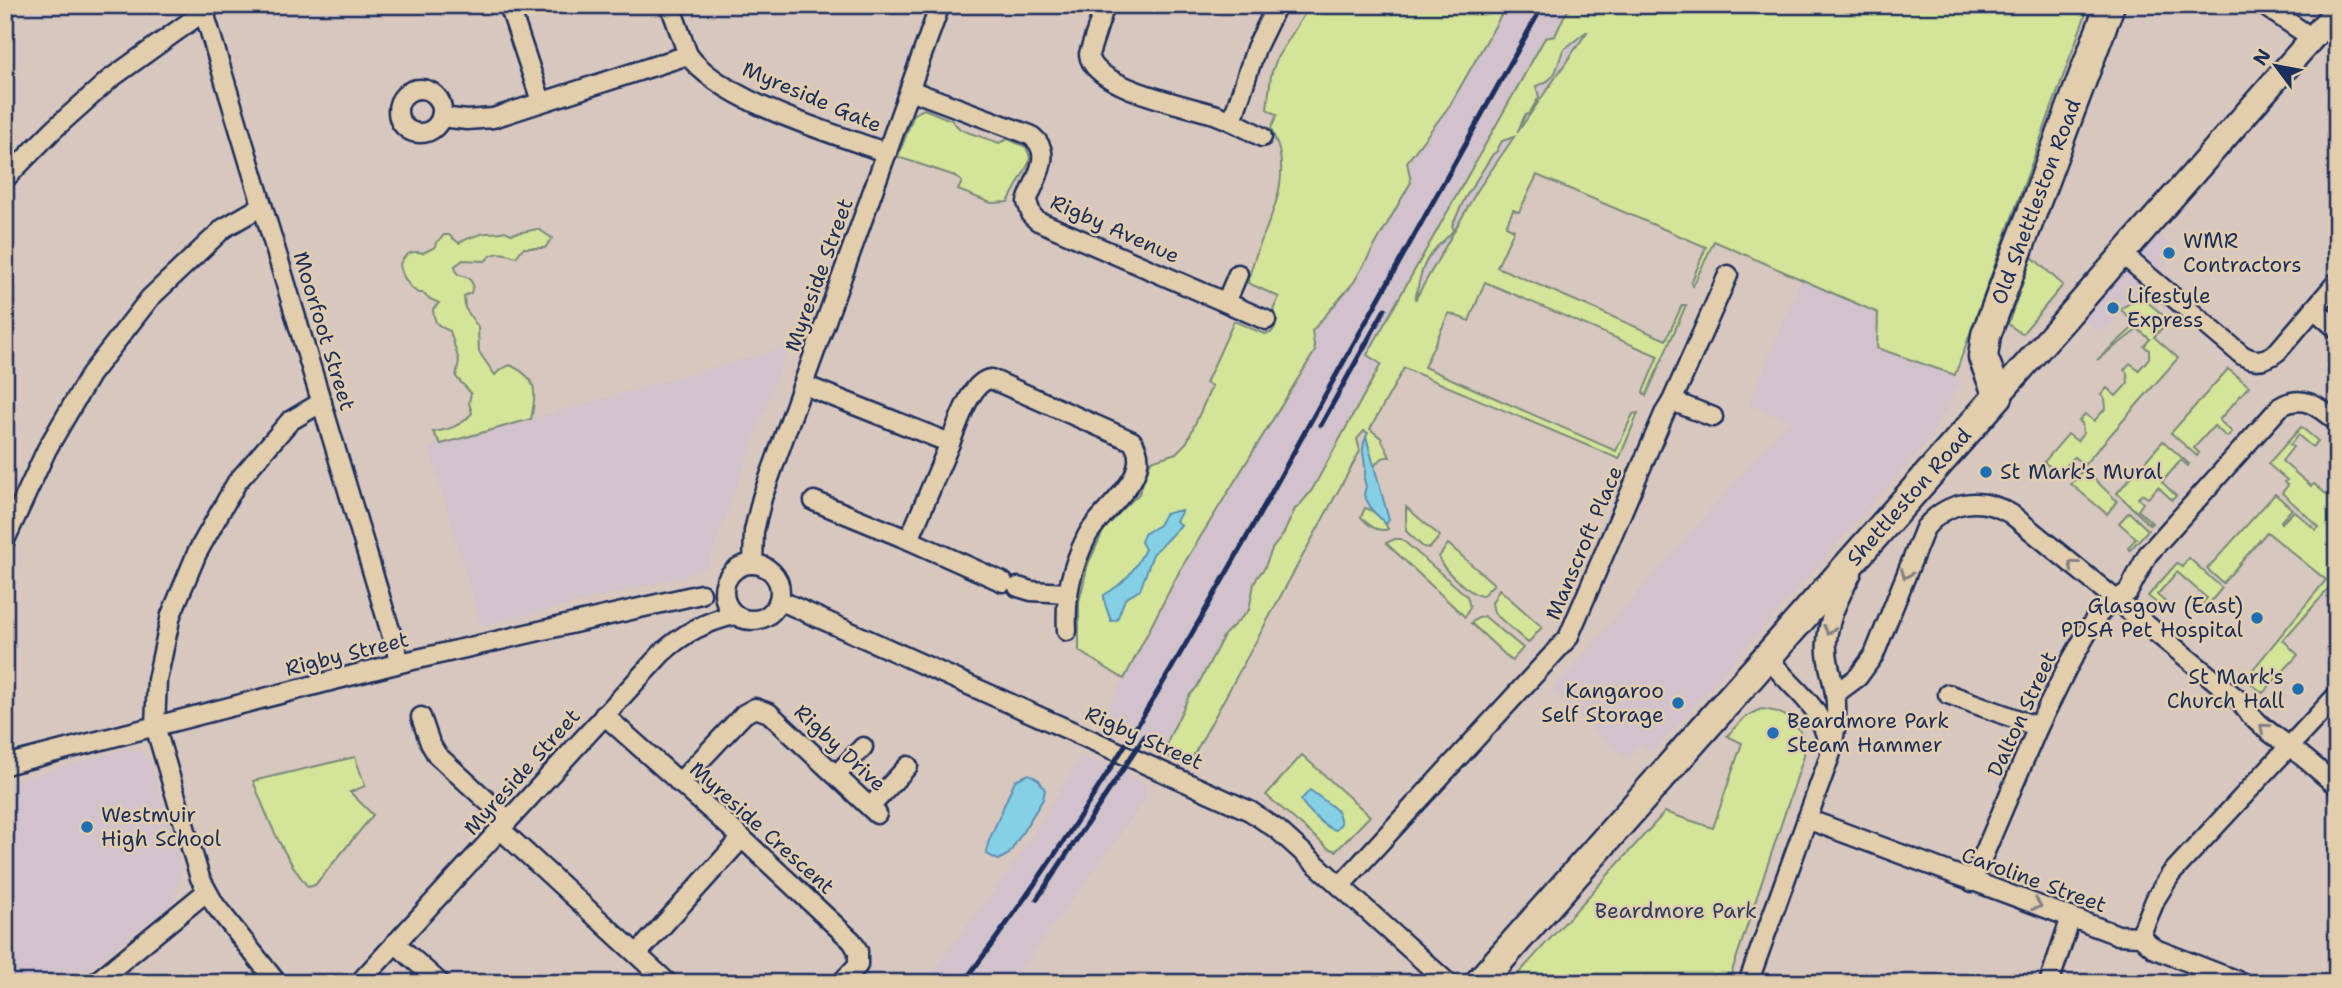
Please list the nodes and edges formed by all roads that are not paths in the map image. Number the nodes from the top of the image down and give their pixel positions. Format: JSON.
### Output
{"nodes":[{"id":1,"x":509,"y":5,"type":"edge"},
{"id":2,"x":670,"y":5,"type":"edge"},
{"id":3,"x":940,"y":5,"type":"edge"},
{"id":4,"x":1105,"y":5,"type":"edge"},
{"id":5,"x":1277,"y":5,"type":"edge"},
{"id":6,"x":2110,"y":5,"type":"edge"},
{"id":7,"x":2263,"y":5,"type":"edge"},
{"id":8,"x":208,"y":9,"type":"edge"},
{"id":9,"x":2337,"y":10,"type":"edge"},
{"id":10,"x":2312,"y":38,"type":"junction"},
{"id":11,"x":688,"y":55,"type":"junction"},
{"id":12,"x":910,"y":90,"type":"junction"},
{"id":13,"x":541,"y":102,"type":"junction"},
{"id":14,"x":441,"y":117,"type":"dead end"},
{"id":15,"x":1232,"y":121,"type":"junction"},
{"id":16,"x":1262,"y":137,"type":"dead end"},
{"id":17,"x":887,"y":153,"type":"junction"},
{"id":18,"x":5,"y":179,"type":"edge"},
{"id":19,"x":262,"y":206,"type":"junction"},
{"id":20,"x":2122,"y":254,"type":"junction"},
{"id":21,"x":1238,"y":274,"type":"dead end"},
{"id":22,"x":1728,"y":275,"type":"dead end"},
{"id":23,"x":2337,"y":282,"type":"edge"},
{"id":24,"x":1226,"y":302,"type":"junction"},
{"id":25,"x":2314,"y":309,"type":"junction"},
{"id":26,"x":1266,"y":320,"type":"dead end"},
{"id":27,"x":2337,"y":329,"type":"edge"},
{"id":28,"x":804,"y":384,"type":"junction"},
{"id":29,"x":1998,"y":396,"type":"junction"},
{"id":30,"x":1672,"y":401,"type":"junction"},
{"id":31,"x":322,"y":402,"type":"junction"},
{"id":32,"x":1713,"y":417,"type":"dead end"},
{"id":33,"x":2337,"y":422,"type":"edge"},
{"id":34,"x":950,"y":443,"type":"junction"},
{"id":35,"x":814,"y":501,"type":"dead end"},
{"id":36,"x":5,"y":540,"type":"edge"},
{"id":37,"x":909,"y":540,"type":"junction"},
{"id":38,"x":1866,"y":545,"type":"junction"},
{"id":39,"x":753,"y":564,"type":"junction"},
{"id":40,"x":1067,"y":593,"type":"junction"},
{"id":41,"x":701,"y":594,"type":"dead end"},
{"id":42,"x":779,"y":600,"type":"junction"},
{"id":43,"x":2116,"y":601,"type":"junction"},
{"id":44,"x":734,"y":615,"type":"junction"},
{"id":45,"x":1067,"y":631,"type":"dead end"},
{"id":46,"x":1768,"y":656,"type":"junction"},
{"id":47,"x":400,"y":663,"type":"junction"},
{"id":48,"x":1835,"y":694,"type":"junction"},
{"id":49,"x":1948,"y":694,"type":"dead end"},
{"id":50,"x":2337,"y":695,"type":"edge"},
{"id":51,"x":604,"y":715,"type":"junction"},
{"id":52,"x":421,"y":717,"type":"dead end"},
{"id":53,"x":155,"y":726,"type":"junction"},
{"id":54,"x":2038,"y":727,"type":"junction"},
{"id":55,"x":2289,"y":746,"type":"junction"},
{"id":56,"x":863,"y":747,"type":"dead end"},
{"id":57,"x":1831,"y":753,"type":"junction"},
{"id":58,"x":5,"y":765,"type":"edge"},
{"id":59,"x":908,"y":766,"type":"dead end"},
{"id":60,"x":836,"y":775,"type":"junction"},
{"id":61,"x":679,"y":783,"type":"junction"},
{"id":62,"x":2337,"y":786,"type":"edge"},
{"id":63,"x":1807,"y":819,"type":"junction"},
{"id":64,"x":504,"y":824,"type":"junction"},
{"id":65,"x":742,"y":838,"type":"junction"},
{"id":66,"x":1972,"y":882,"type":"junction"},
{"id":67,"x":1340,"y":886,"type":"junction"},
{"id":68,"x":206,"y":892,"type":"junction"},
{"id":69,"x":2071,"y":917,"type":"junction"},
{"id":70,"x":2140,"y":936,"type":"junction"},
{"id":71,"x":396,"y":943,"type":"junction"},
{"id":72,"x":637,"y":954,"type":"junction"},
{"id":73,"x":95,"y":983,"type":"edge"},
{"id":74,"x":277,"y":983,"type":"edge"},
{"id":75,"x":359,"y":983,"type":"edge"},
{"id":76,"x":440,"y":983,"type":"edge"},
{"id":77,"x":668,"y":983,"type":"edge"},
{"id":78,"x":841,"y":983,"type":"edge"},
{"id":79,"x":1448,"y":983,"type":"edge"},
{"id":80,"x":1479,"y":983,"type":"edge"},
{"id":81,"x":1748,"y":983,"type":"edge"},
{"id":82,"x":2049,"y":983,"type":"edge"},
{"id":83,"x":2243,"y":983,"type":"edge"}],
"edges":[{"from":1,"to":13,"type":"street"},
{"from":2,"to":11,"type":"street","name":"Myreside Gate"},
{"from":3,"to":12,"type":"street","name":"Myreside Street"},
{"from":4,"to":15,"type":"street"},
{"from":5,"to":15,"type":"street"},
{"from":6,"to":29,"type":"main road","name":"Old Shettleston Road"},
{"from":7,"to":10,"type":"street"},
{"from":8,"to":18,"type":"street"},
{"from":8,"to":19,"type":"street","name":"Moorfoot Street"},
{"from":9,"to":10,"type":"street","name":"Shettleston Road"},
{"from":10,"to":20,"type":"street","name":"Shettleston Road"},
{"from":11,"to":13,"type":"street"},
{"from":11,"to":17,"type":"street","name":"Myreside Gate"},
{"from":12,"to":17,"type":"street","name":"Myreside Street"},
{"from":12,"to":24,"type":"street","name":"Rigby Avenue"},
{"from":13,"to":14,"type":"street"},
{"from":15,"to":16,"type":"street"},
{"from":17,"to":28,"type":"street","name":"Myreside Street"},
{"from":19,"to":31,"type":"street","name":"Moorfoot Street"},
{"from":19,"to":36,"type":"street"},
{"from":20,"to":25,"type":"street"},
{"from":20,"to":29,"type":"street","name":"Shettleston Road"},
{"from":21,"to":24,"type":"street"},
{"from":22,"to":30,"type":"street","name":"Manscroft Place"},
{"from":23,"to":25,"type":"street"},
{"from":24,"to":26,"type":"street","name":"Rigby Avenue"},
{"from":25,"to":27,"type":"street"},
{"from":28,"to":34,"type":"street"},
{"from":28,"to":39,"type":"street","name":"Myreside Street"},
{"from":29,"to":38,"type":"main road","name":"Shettleston Road"},
{"from":30,"to":32,"type":"street"},
{"from":30,"to":67,"type":"street","name":"Manscroft Place"},
{"from":31,"to":47,"type":"street","name":"Moorfoot Street"},
{"from":31,"to":53,"type":"street"},
{"from":33,"to":43,"type":"street","name":"Dalton Street"},
{"from":34,"to":37,"type":"street"},
{"from":34,"to":40,"type":"street"},
{"from":35,"to":37,"type":"street"},
{"from":37,"to":40,"type":"street"},
{"from":38,"to":46,"type":"main road","name":"Shettleston Road"},
{"from":38,"to":48,"type":"street","one_way":true},
{"from":39,"to":42,"type":"street"},
{"from":39,"to":44,"type":"street"},
{"from":40,"to":45,"type":"street"},
{"from":41,"to":47,"type":"street","name":"Rigby Street"},
{"from":42,"to":44,"type":"street"},
{"from":42,"to":67,"type":"street","name":"Rigby Street"},
{"from":43,"to":48,"type":"street","one_way":true},
{"from":43,"to":54,"type":"street","name":"Dalton Street"},
{"from":55,"to":43,"type":"street","one_way":true},
{"from":44,"to":51,"type":"street","name":"Myreside Street"},
{"from":46,"to":57,"type":"street"},
{"from":46,"to":80,"type":"main road","name":"Shettleston Road"},
{"from":47,"to":53,"type":"street","name":"Rigby Street"},
{"from":48,"to":57,"type":"street"},
{"from":49,"to":54,"type":"street"},
{"from":50,"to":55,"type":"street"},
{"from":51,"to":61,"type":"street","name":"Myreside Crescent"},
{"from":51,"to":64,"type":"street","name":"Myreside Street"},
{"from":52,"to":64,"type":"street"},
{"from":53,"to":58,"type":"street","name":"Rigby Street"},
{"from":53,"to":68,"type":"street"},
{"from":54,"to":66,"type":"street","name":"Dalton Street"},
{"from":55,"to":62,"type":"street"},
{"from":55,"to":70,"type":"street"},
{"from":56,"to":60,"type":"street"},
{"from":57,"to":63,"type":"street"},
{"from":59,"to":60,"type":"street","name":"Rigby Drive"},
{"from":60,"to":61,"type":"street","name":"Rigby Drive"},
{"from":61,"to":65,"type":"street","name":"Myreside Crescent"},
{"from":63,"to":66,"type":"street","name":"Caroline Street"},
{"from":63,"to":81,"type":"street"},
{"from":64,"to":71,"type":"street","name":"Myreside Street"},
{"from":64,"to":72,"type":"street"},
{"from":65,"to":72,"type":"street"},
{"from":65,"to":78,"type":"street","name":"Myreside Crescent"},
{"from":66,"to":69,"type":"street","name":"Caroline Street","one_way":true},
{"from":67,"to":79,"type":"street","name":"Rigby Street"},
{"from":68,"to":73,"type":"street"},
{"from":68,"to":74,"type":"street"},
{"from":69,"to":70,"type":"street","name":"Caroline Street"},
{"from":69,"to":82,"type":"street"},
{"from":70,"to":83,"type":"street","name":"Caroline Street"},
{"from":71,"to":75,"type":"street","name":"Myreside Street"},
{"from":71,"to":76,"type":"street"},
{"from":72,"to":77,"type":"street"}]}
